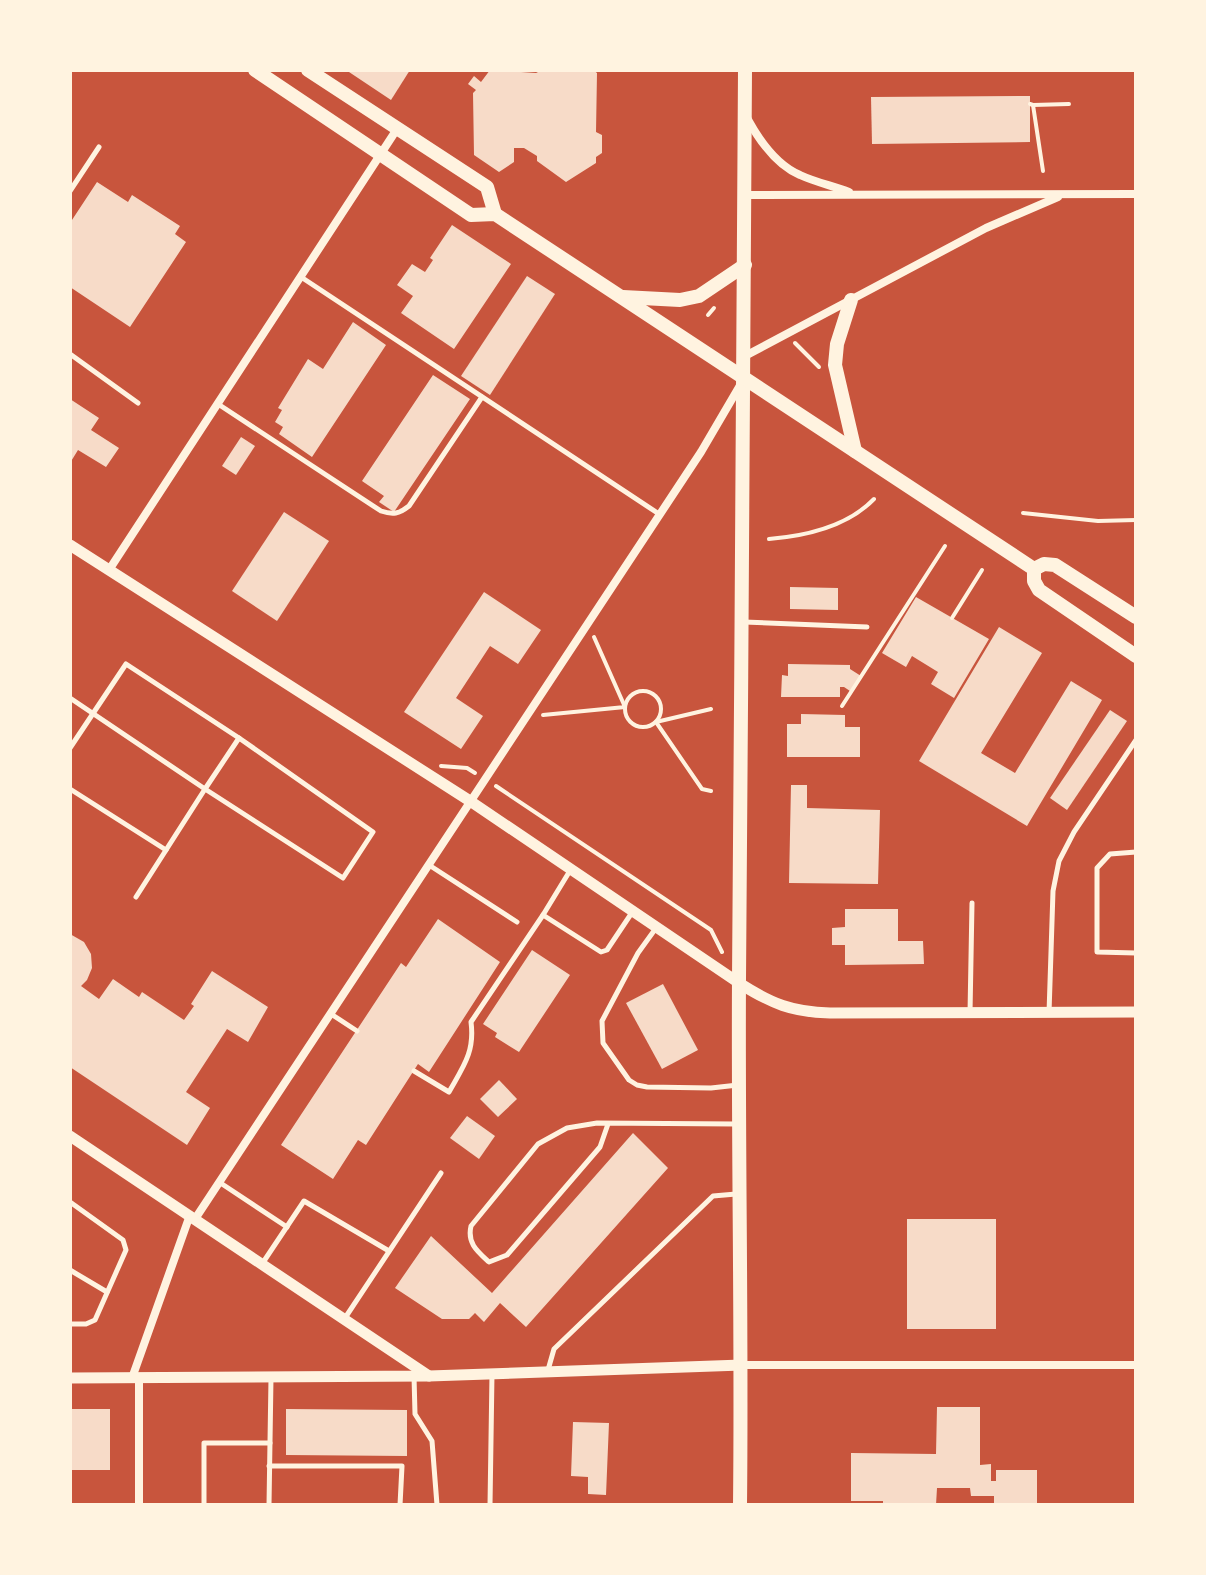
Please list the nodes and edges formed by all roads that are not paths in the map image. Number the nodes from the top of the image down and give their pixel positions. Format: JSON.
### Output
{"nodes":[{"id":1,"x":255,"y":70,"type":"edge"},
{"id":2,"x":308,"y":70,"type":"edge"},
{"id":3,"x":745,"y":70,"type":"edge"},
{"id":4,"x":745,"y":113,"type":"junction"},
{"id":5,"x":397,"y":129,"type":"junction"},
{"id":6,"x":99,"y":147,"type":"dead end"},
{"id":7,"x":381,"y":155,"type":"junction"},
{"id":8,"x":70,"y":191,"type":"edge"},
{"id":9,"x":1136,"y":194,"type":"edge"},
{"id":10,"x":745,"y":195,"type":"junction"},
{"id":11,"x":857,"y":195,"type":"junction"},
{"id":12,"x":1062,"y":195,"type":"junction"},
{"id":13,"x":495,"y":214,"type":"junction"},
{"id":14,"x":745,"y":265,"type":"junction"},
{"id":15,"x":301,"y":277,"type":"junction"},
{"id":16,"x":623,"y":297,"type":"junction"},
{"id":17,"x":851,"y":300,"type":"junction"},
{"id":18,"x":70,"y":354,"type":"edge"},
{"id":19,"x":745,"y":356,"type":"junction"},
{"id":20,"x":744,"y":378,"type":"junction"},
{"id":21,"x":482,"y":397,"type":"junction"},
{"id":22,"x":138,"y":403,"type":"dead end"},
{"id":23,"x":218,"y":404,"type":"junction"},
{"id":24,"x":855,"y":451,"type":"junction"},
{"id":25,"x":659,"y":514,"type":"junction"},
{"id":26,"x":70,"y":545,"type":"edge"},
{"id":27,"x":1034,"y":569,"type":"junction"},
{"id":28,"x":109,"y":570,"type":"junction"},
{"id":29,"x":1136,"y":617,"type":"edge"},
{"id":30,"x":743,"y":622,"type":"junction"},
{"id":31,"x":867,"y":627,"type":"dead end"},
{"id":32,"x":1136,"y":656,"type":"edge"},
{"id":33,"x":70,"y":698,"type":"edge"},
{"id":34,"x":93,"y":714,"type":"junction"},
{"id":35,"x":239,"y":738,"type":"junction"},
{"id":36,"x":1136,"y":740,"type":"edge"},
{"id":37,"x":70,"y":748,"type":"edge"},
{"id":38,"x":70,"y":789,"type":"edge"},
{"id":39,"x":205,"y":789,"type":"junction"},
{"id":40,"x":470,"y":801,"type":"junction"},
{"id":41,"x":166,"y":850,"type":"junction"},
{"id":42,"x":1136,"y":852,"type":"edge"},
{"id":43,"x":428,"y":865,"type":"junction"},
{"id":44,"x":571,"y":869,"type":"junction"},
{"id":45,"x":136,"y":897,"type":"dead end"},
{"id":46,"x":972,"y":903,"type":"dead end"},
{"id":47,"x":633,"y":911,"type":"junction"},
{"id":48,"x":543,"y":915,"type":"junction"},
{"id":49,"x":517,"y":922,"type":"dead end"},
{"id":50,"x":656,"y":927,"type":"junction"},
{"id":51,"x":1136,"y":953,"type":"edge"},
{"id":52,"x":739,"y":983,"type":"junction"},
{"id":53,"x":1136,"y":1012,"type":"edge"},
{"id":54,"x":330,"y":1013,"type":"junction"},
{"id":55,"x":970,"y":1014,"type":"junction"},
{"id":56,"x":1049,"y":1014,"type":"junction"},
{"id":57,"x":357,"y":1031,"type":"dead end"},
{"id":58,"x":414,"y":1071,"type":"dead end"},
{"id":59,"x":740,"y":1085,"type":"junction"},
{"id":60,"x":608,"y":1124,"type":"junction"},
{"id":61,"x":740,"y":1124,"type":"junction"},
{"id":62,"x":70,"y":1136,"type":"edge"},
{"id":63,"x":441,"y":1173,"type":"dead end"},
{"id":64,"x":219,"y":1182,"type":"junction"},
{"id":65,"x":741,"y":1193,"type":"junction"},
{"id":66,"x":70,"y":1202,"type":"edge"},
{"id":67,"x":192,"y":1217,"type":"junction"},
{"id":68,"x":287,"y":1227,"type":"junction"},
{"id":69,"x":389,"y":1251,"type":"junction"},
{"id":70,"x":262,"y":1264,"type":"junction"},
{"id":71,"x":70,"y":1270,"type":"edge"},
{"id":72,"x":107,"y":1292,"type":"junction"},
{"id":73,"x":344,"y":1319,"type":"junction"},
{"id":74,"x":70,"y":1324,"type":"edge"},
{"id":75,"x":742,"y":1365,"type":"junction"},
{"id":76,"x":1136,"y":1365,"type":"edge"},
{"id":77,"x":548,"y":1371,"type":"junction"},
{"id":78,"x":492,"y":1373,"type":"junction"},
{"id":79,"x":414,"y":1376,"type":"junction"},
{"id":80,"x":429,"y":1376,"type":"junction"},
{"id":81,"x":271,"y":1377,"type":"junction"},
{"id":82,"x":70,"y":1378,"type":"edge"},
{"id":83,"x":136,"y":1378,"type":"junction"},
{"id":84,"x":270,"y":1443,"type":"junction"},
{"id":85,"x":269,"y":1466,"type":"junction"},
{"id":86,"x":139,"y":1505,"type":"edge"},
{"id":87,"x":204,"y":1505,"type":"edge"},
{"id":88,"x":269,"y":1505,"type":"edge"},
{"id":89,"x":400,"y":1505,"type":"edge"},
{"id":90,"x":437,"y":1505,"type":"edge"},
{"id":91,"x":490,"y":1505,"type":"edge"},
{"id":92,"x":740,"y":1505,"type":"edge"}],
"edges":[{"from":1,"to":7,"type":"main road"},
{"from":2,"to":5,"type":"main road"},
{"from":3,"to":4,"type":"main road"},
{"from":4,"to":10,"type":"main road"},
{"from":4,"to":11,"type":"street"},
{"from":5,"to":7,"type":"street"},
{"from":5,"to":13,"type":"main road"},
{"from":6,"to":8,"type":"lane"},
{"from":7,"to":13,"type":"main road"},
{"from":7,"to":15,"type":"street"},
{"from":9,"to":12,"type":"street"},
{"from":10,"to":11,"type":"street"},
{"from":10,"to":14,"type":"main road"},
{"from":11,"to":12,"type":"street"},
{"from":12,"to":17,"type":"street"},
{"from":13,"to":16,"type":"main road"},
{"from":14,"to":16,"type":"main road"},
{"from":14,"to":19,"type":"main road"},
{"from":15,"to":21,"type":"lane"},
{"from":15,"to":23,"type":"street"},
{"from":16,"to":20,"type":"main road"},
{"from":17,"to":19,"type":"street"},
{"from":17,"to":24,"type":"main road"},
{"from":18,"to":22,"type":"lane"},
{"from":19,"to":20,"type":"main road"},
{"from":20,"to":24,"type":"main road"},
{"from":20,"to":25,"type":"street"},
{"from":20,"to":30,"type":"main road"},
{"from":21,"to":23,"type":"lane"},
{"from":21,"to":25,"type":"lane"},
{"from":23,"to":28,"type":"street"},
{"from":24,"to":27,"type":"main road"},
{"from":25,"to":40,"type":"street"},
{"from":26,"to":28,"type":"street"},
{"from":27,"to":29,"type":"main road"},
{"from":27,"to":32,"type":"main road"},
{"from":28,"to":40,"type":"street"},
{"from":30,"to":31,"type":"lane"},
{"from":30,"to":52,"type":"main road"},
{"from":33,"to":34,"type":"lane"},
{"from":34,"to":35,"type":"lane"},
{"from":34,"to":37,"type":"lane"},
{"from":34,"to":39,"type":"lane"},
{"from":35,"to":39,"type":"lane"},
{"from":35,"to":39,"type":"lane"},
{"from":36,"to":56,"type":"lane"},
{"from":38,"to":41,"type":"lane"},
{"from":39,"to":41,"type":"lane"},
{"from":40,"to":43,"type":"street"},
{"from":40,"to":44,"type":"street"},
{"from":41,"to":45,"type":"lane"},
{"from":42,"to":51,"type":"lane"},
{"from":43,"to":49,"type":"lane"},
{"from":43,"to":54,"type":"street"},
{"from":44,"to":47,"type":"street"},
{"from":44,"to":48,"type":"lane"},
{"from":46,"to":55,"type":"lane"},
{"from":47,"to":48,"type":"lane"},
{"from":47,"to":50,"type":"street"},
{"from":48,"to":58,"type":"lane"},
{"from":50,"to":52,"type":"street"},
{"from":50,"to":59,"type":"lane"},
{"from":52,"to":55,"type":"street"},
{"from":52,"to":59,"type":"main road"},
{"from":53,"to":56,"type":"street"},
{"from":54,"to":57,"type":"lane"},
{"from":54,"to":64,"type":"street"},
{"from":55,"to":56,"type":"street"},
{"from":59,"to":61,"type":"main road"},
{"from":60,"to":60,"type":"lane"},
{"from":60,"to":61,"type":"lane"},
{"from":61,"to":65,"type":"main road"},
{"from":62,"to":67,"type":"street"},
{"from":63,"to":69,"type":"lane"},
{"from":64,"to":67,"type":"street"},
{"from":64,"to":68,"type":"lane"},
{"from":65,"to":75,"type":"main road"},
{"from":65,"to":77,"type":"lane"},
{"from":66,"to":72,"type":"lane"},
{"from":67,"to":70,"type":"street"},
{"from":67,"to":83,"type":"street"},
{"from":68,"to":69,"type":"lane"},
{"from":68,"to":70,"type":"lane"},
{"from":69,"to":73,"type":"lane"},
{"from":70,"to":73,"type":"street"},
{"from":71,"to":72,"type":"lane"},
{"from":72,"to":74,"type":"lane"},
{"from":73,"to":80,"type":"street"},
{"from":75,"to":76,"type":"street"},
{"from":75,"to":77,"type":"street"},
{"from":75,"to":92,"type":"main road"},
{"from":77,"to":78,"type":"street"},
{"from":78,"to":80,"type":"street"},
{"from":78,"to":91,"type":"lane"},
{"from":79,"to":80,"type":"street"},
{"from":79,"to":81,"type":"street"},
{"from":79,"to":90,"type":"lane"},
{"from":81,"to":83,"type":"street"},
{"from":81,"to":84,"type":"lane"},
{"from":82,"to":83,"type":"street"},
{"from":83,"to":86,"type":"street"},
{"from":84,"to":85,"type":"lane"},
{"from":84,"to":87,"type":"lane"},
{"from":85,"to":88,"type":"lane"},
{"from":85,"to":89,"type":"lane"}]}
